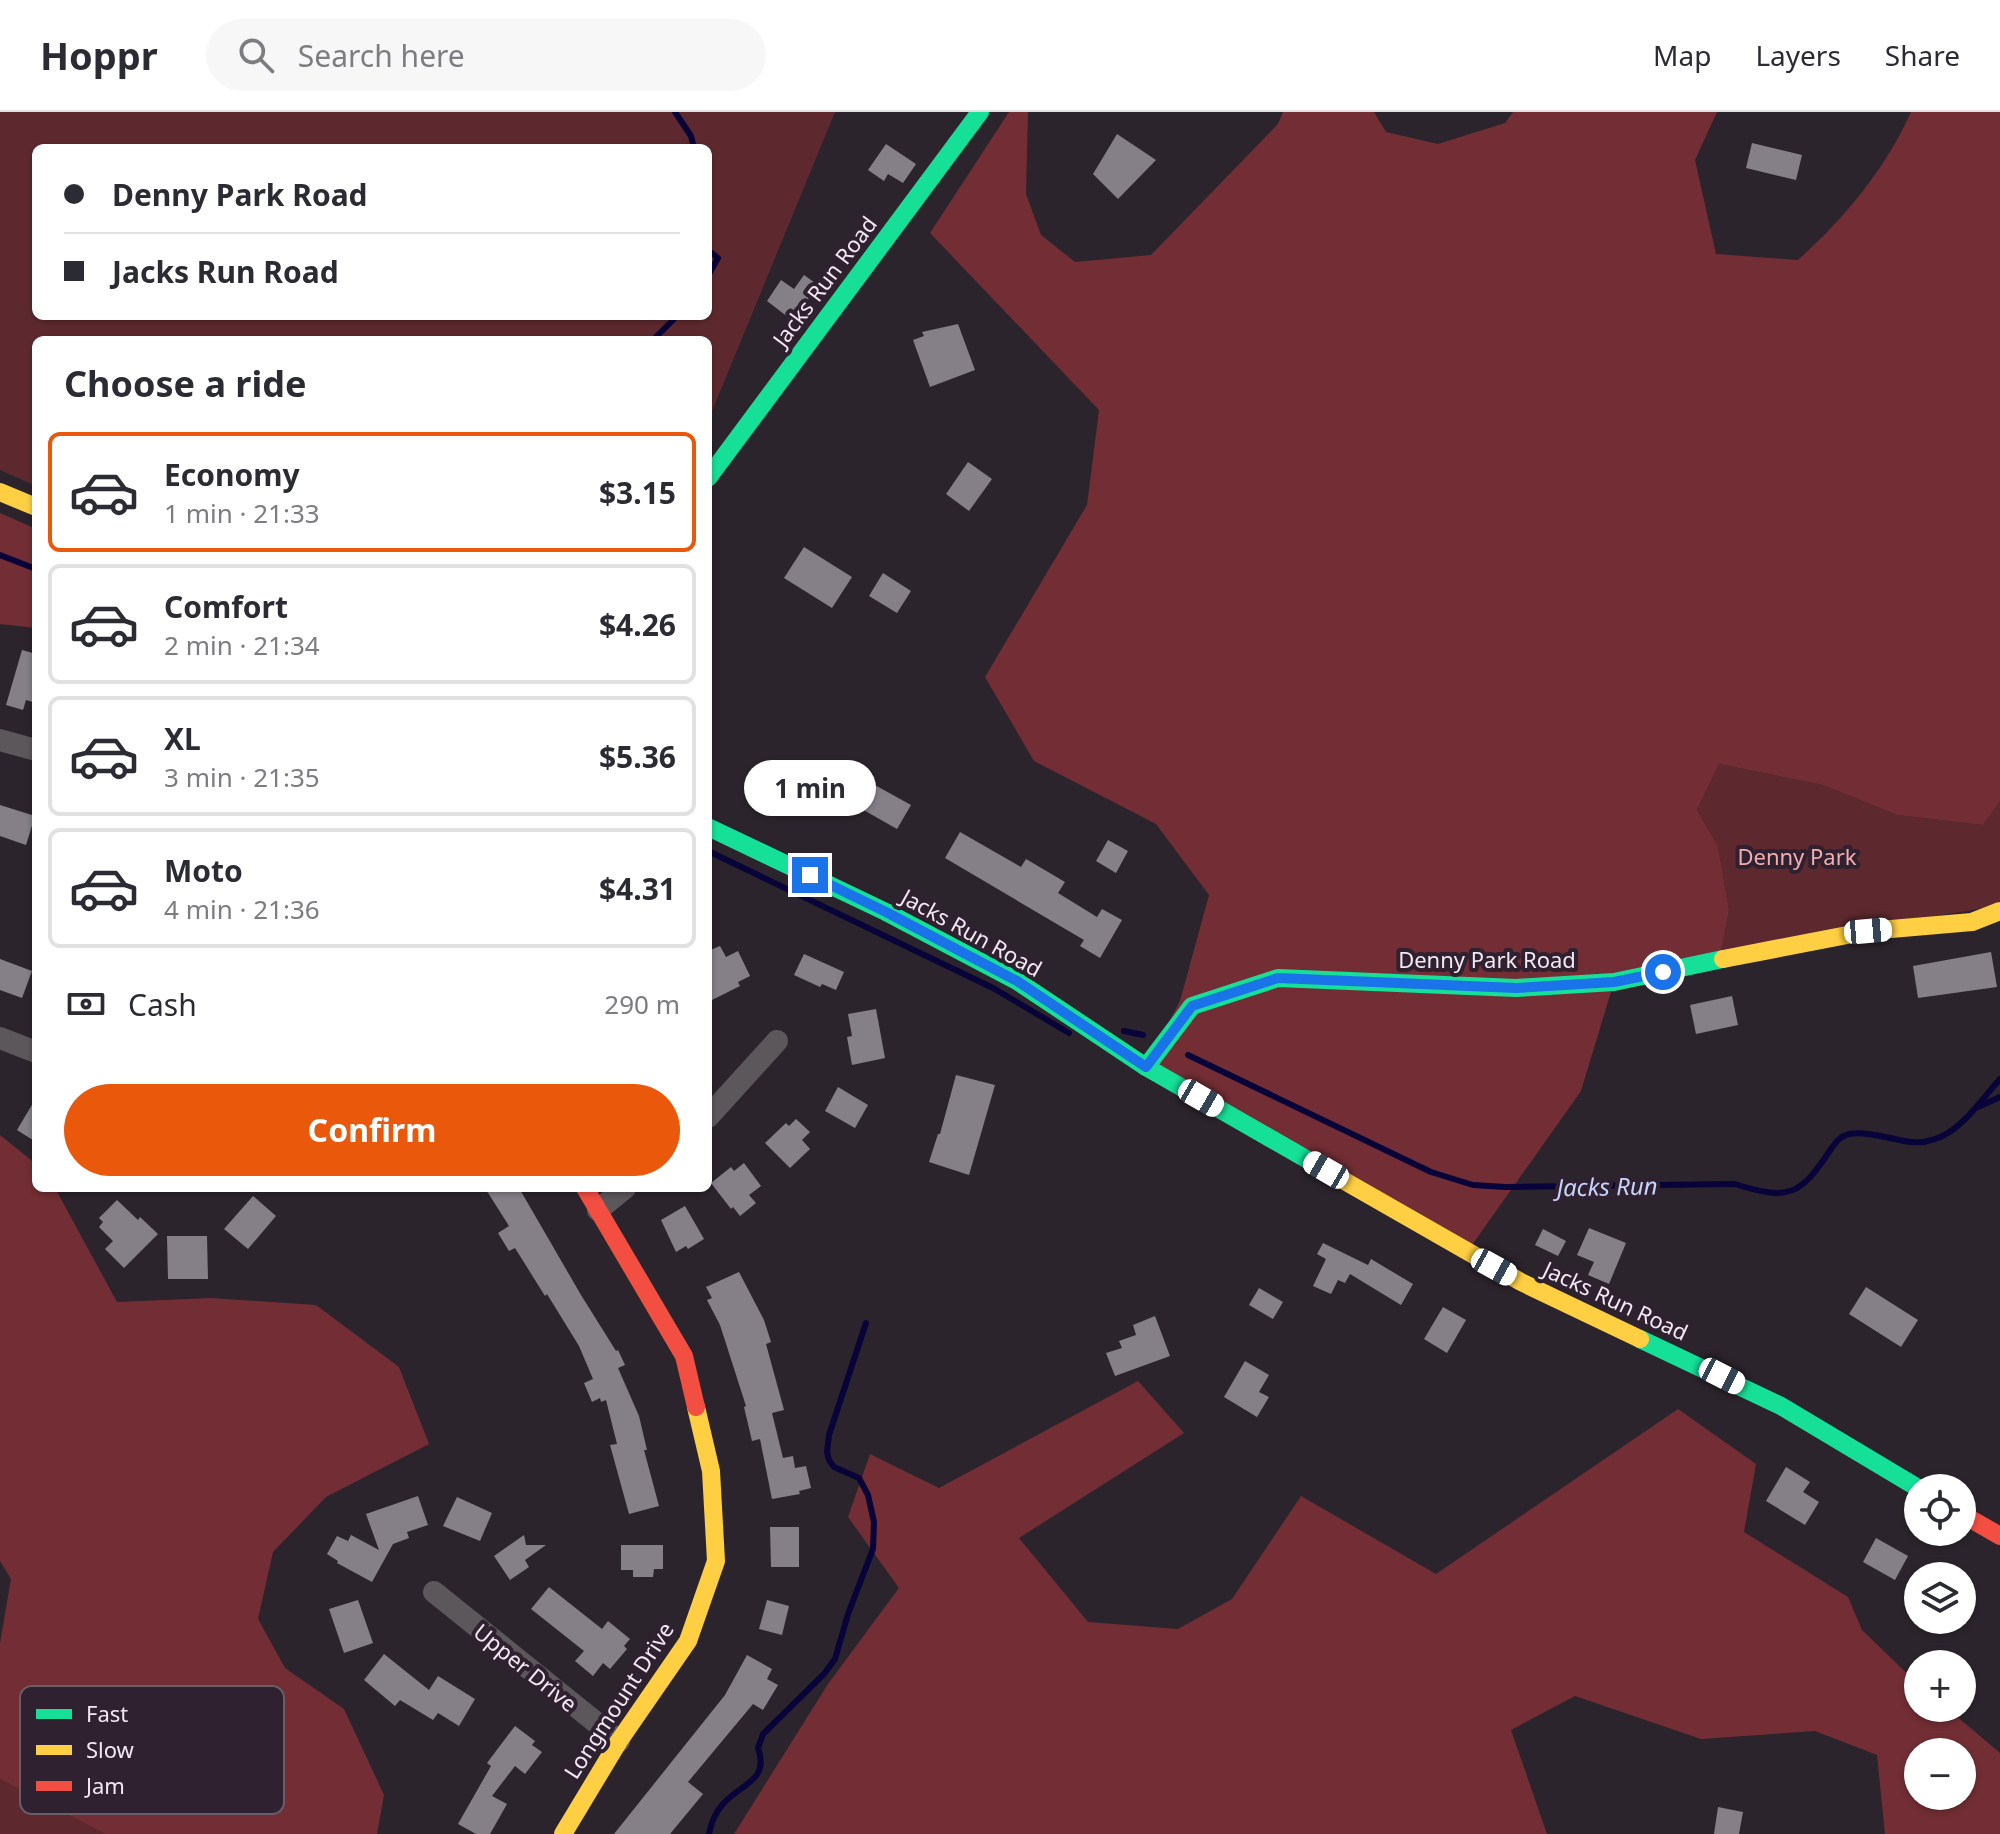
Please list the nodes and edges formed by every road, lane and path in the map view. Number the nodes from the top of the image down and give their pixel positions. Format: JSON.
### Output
{"nodes":[{"id":1,"x":980,"y":112,"type":"edge"},
{"id":2,"x":712,"y":473,"type":"edge"},
{"id":3,"x":0,"y":492,"type":"edge"},
{"id":4,"x":32,"y":505,"type":"edge"},
{"id":5,"x":0,"y":740,"type":"edge"},
{"id":6,"x":32,"y":749,"type":"edge"},
{"id":7,"x":712,"y":829,"type":"edge"},
{"id":8,"x":2000,"y":911,"type":"edge"},
{"id":9,"x":0,"y":1038,"type":"edge"},
{"id":10,"x":777,"y":1041,"type":"dead end"},
{"id":11,"x":32,"y":1050,"type":"edge"},
{"id":12,"x":1146,"y":1067,"type":"junction"},
{"id":13,"x":712,"y":1113,"type":"edge"},
{"id":14,"x":587,"y":1192,"type":"edge"},
{"id":15,"x":620,"y":1192,"type":"edge"},
{"id":16,"x":598,"y":1210,"type":"junction"},
{"id":17,"x":1904,"y":1480,"type":"edge"},
{"id":18,"x":1976,"y":1522,"type":"edge"},
{"id":19,"x":2000,"y":1536,"type":"edge"},
{"id":20,"x":434,"y":1592,"type":"dead end"},
{"id":21,"x":619,"y":1741,"type":"junction"},
{"id":22,"x":563,"y":1834,"type":"edge"}],
"edges":[{"from":1,"to":2,"type":"street","name":"Jacks Run Road"},
{"from":3,"to":4,"type":"street"},
{"from":5,"to":6,"type":"street"},
{"from":7,"to":12,"type":"street","name":"Jacks Run Road"},
{"from":8,"to":12,"type":"street","name":"Denny Park Road"},
{"from":9,"to":11,"type":"street"},
{"from":10,"to":13,"type":"street"},
{"from":12,"to":17,"type":"street","name":"Jacks Run Road"},
{"from":14,"to":16,"type":"street","name":"Longmount Drive"},
{"from":15,"to":16,"type":"street"},
{"from":16,"to":21,"type":"street","name":"Longmount Drive"},
{"from":18,"to":19,"type":"street"},
{"from":20,"to":21,"type":"street","name":"Upper Drive"},
{"from":21,"to":22,"type":"street","name":"Longmount Drive"}]}
